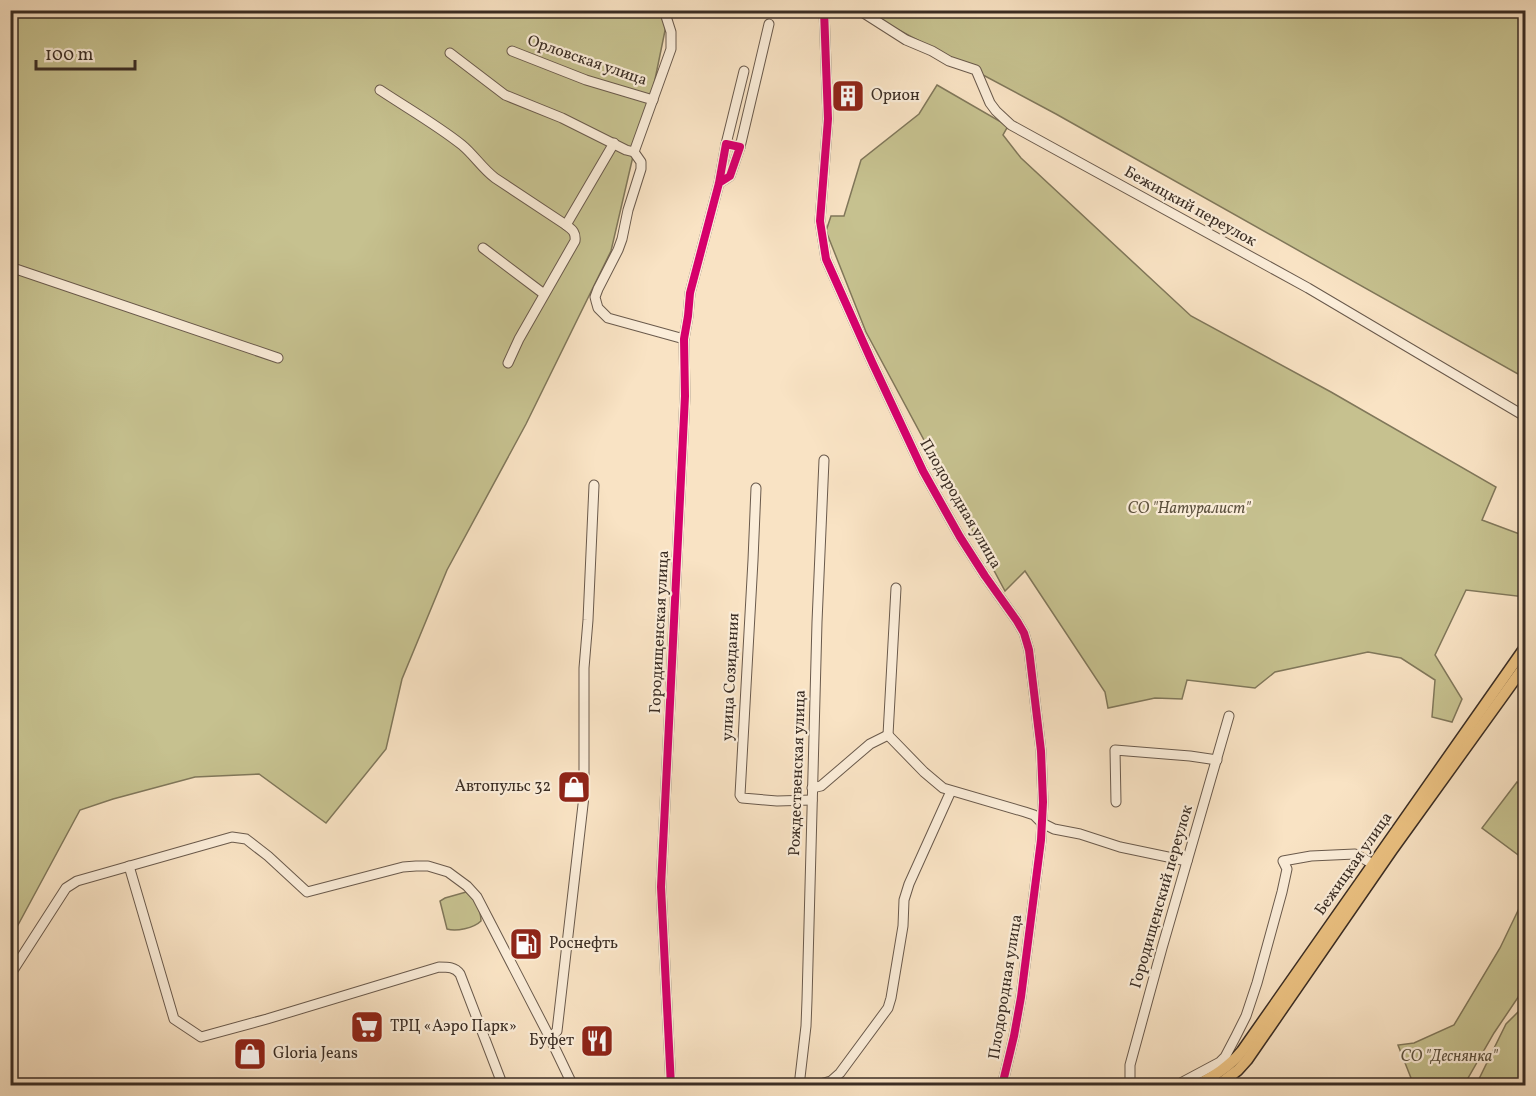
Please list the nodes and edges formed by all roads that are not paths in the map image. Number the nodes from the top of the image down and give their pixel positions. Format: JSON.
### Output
{"nodes":[{"id":1,"x":664,"y":10,"type":"edge"},
{"id":2,"x":824,"y":10,"type":"edge"},
{"id":3,"x":859,"y":10,"type":"edge"},
{"id":4,"x":769,"y":24,"type":"dead end"},
{"id":5,"x":512,"y":51,"type":"dead end"},
{"id":6,"x":450,"y":53,"type":"dead end"},
{"id":7,"x":744,"y":71,"type":"dead end"},
{"id":8,"x":380,"y":90,"type":"dead end"},
{"id":9,"x":653,"y":100,"type":"junction"},
{"id":10,"x":614,"y":143,"type":"junction"},
{"id":11,"x":726,"y":144,"type":"junction"},
{"id":12,"x":740,"y":147,"type":"junction"},
{"id":13,"x":634,"y":152,"type":"junction"},
{"id":14,"x":718,"y":183,"type":"junction"},
{"id":15,"x":566,"y":225,"type":"junction"},
{"id":16,"x":483,"y":248,"type":"dead end"},
{"id":17,"x":10,"y":267,"type":"edge"},
{"id":18,"x":544,"y":294,"type":"junction"},
{"id":19,"x":684,"y":339,"type":"junction"},
{"id":20,"x":278,"y":358,"type":"dead end"},
{"id":21,"x":508,"y":363,"type":"dead end"},
{"id":22,"x":1526,"y":417,"type":"edge"},
{"id":23,"x":824,"y":460,"type":"dead end"},
{"id":24,"x":594,"y":485,"type":"dead end"},
{"id":25,"x":756,"y":488,"type":"dead end"},
{"id":26,"x":896,"y":588,"type":"dead end"},
{"id":27,"x":1526,"y":646,"type":"edge"},
{"id":28,"x":1526,"y":664,"type":"edge"},
{"id":29,"x":1229,"y":716,"type":"dead end"},
{"id":30,"x":888,"y":735,"type":"junction"},
{"id":31,"x":1216,"y":760,"type":"junction"},
{"id":32,"x":812,"y":788,"type":"junction"},
{"id":33,"x":951,"y":791,"type":"junction"},
{"id":34,"x":812,"y":800,"type":"junction"},
{"id":35,"x":1116,"y":802,"type":"dead end"},
{"id":36,"x":1042,"y":823,"type":"junction"},
{"id":37,"x":1187,"y":861,"type":"junction"},
{"id":38,"x":1373,"y":864,"type":"junction"},
{"id":39,"x":129,"y":866,"type":"junction"},
{"id":40,"x":10,"y":975,"type":"edge"},
{"id":41,"x":550,"y":1038,"type":"junction"},
{"id":42,"x":503,"y":1086,"type":"edge"},
{"id":43,"x":573,"y":1086,"type":"edge"},
{"id":44,"x":671,"y":1086,"type":"edge"},
{"id":45,"x":800,"y":1086,"type":"edge"},
{"id":46,"x":813,"y":1086,"type":"edge"},
{"id":47,"x":1002,"y":1086,"type":"edge"},
{"id":48,"x":1133,"y":1086,"type":"edge"},
{"id":49,"x":1175,"y":1086,"type":"edge"},
{"id":50,"x":1196,"y":1086,"type":"edge"},
{"id":51,"x":1217,"y":1086,"type":"edge"}],
"edges":[{"from":1,"to":9,"type":"street"},
{"from":2,"to":36,"type":"street","name":"Плодородная улица"},
{"from":3,"to":22,"type":"street","name":"Бежицкий переулок"},
{"from":4,"to":12,"type":"street","name":"Городищенская улица"},
{"from":5,"to":9,"type":"street","name":"Орловская улица"},
{"from":6,"to":10,"type":"street"},
{"from":7,"to":11,"type":"street","name":"Городищенская улица"},
{"from":8,"to":15,"type":"street"},
{"from":9,"to":13,"type":"street"},
{"from":10,"to":13,"type":"street"},
{"from":10,"to":15,"type":"street"},
{"from":11,"to":12,"type":"street"},
{"from":11,"to":14,"type":"street","name":"Городищенская улица"},
{"from":12,"to":14,"type":"street","name":"Городищенская улица"},
{"from":13,"to":19,"type":"street"},
{"from":14,"to":19,"type":"street","name":"Городищенская улица"},
{"from":15,"to":18,"type":"street"},
{"from":16,"to":18,"type":"street"},
{"from":17,"to":20,"type":"street"},
{"from":18,"to":21,"type":"street"},
{"from":19,"to":44,"type":"street","name":"Городищенская улица"},
{"from":23,"to":32,"type":"street","name":"Рождественская улица"},
{"from":24,"to":41,"type":"street"},
{"from":25,"to":34,"type":"street","name":"улица Созидания"},
{"from":26,"to":30,"type":"street"},
{"from":27,"to":38,"type":"main road","name":"Бежицкая улица"},
{"from":28,"to":51,"type":"main road","name":"Бежицкая улица"},
{"from":29,"to":31,"type":"street","name":"Городищенский переулок"},
{"from":30,"to":32,"type":"street"},
{"from":30,"to":33,"type":"street"},
{"from":31,"to":35,"type":"street"},
{"from":31,"to":37,"type":"street","name":"Городищенский переулок"},
{"from":32,"to":34,"type":"street","name":"Рождественская улица"},
{"from":33,"to":36,"type":"street"},
{"from":33,"to":46,"type":"street"},
{"from":34,"to":45,"type":"street","name":"Рождественская улица"},
{"from":36,"to":37,"type":"street"},
{"from":36,"to":47,"type":"street","name":"Плодородная улица"},
{"from":37,"to":48,"type":"street","name":"Городищенский переулок"},
{"from":38,"to":49,"type":"street"},
{"from":38,"to":50,"type":"main road","name":"Бежицкая улица"},
{"from":39,"to":40,"type":"street"},
{"from":39,"to":41,"type":"street"},
{"from":39,"to":42,"type":"street"},
{"from":41,"to":43,"type":"street"}]}
